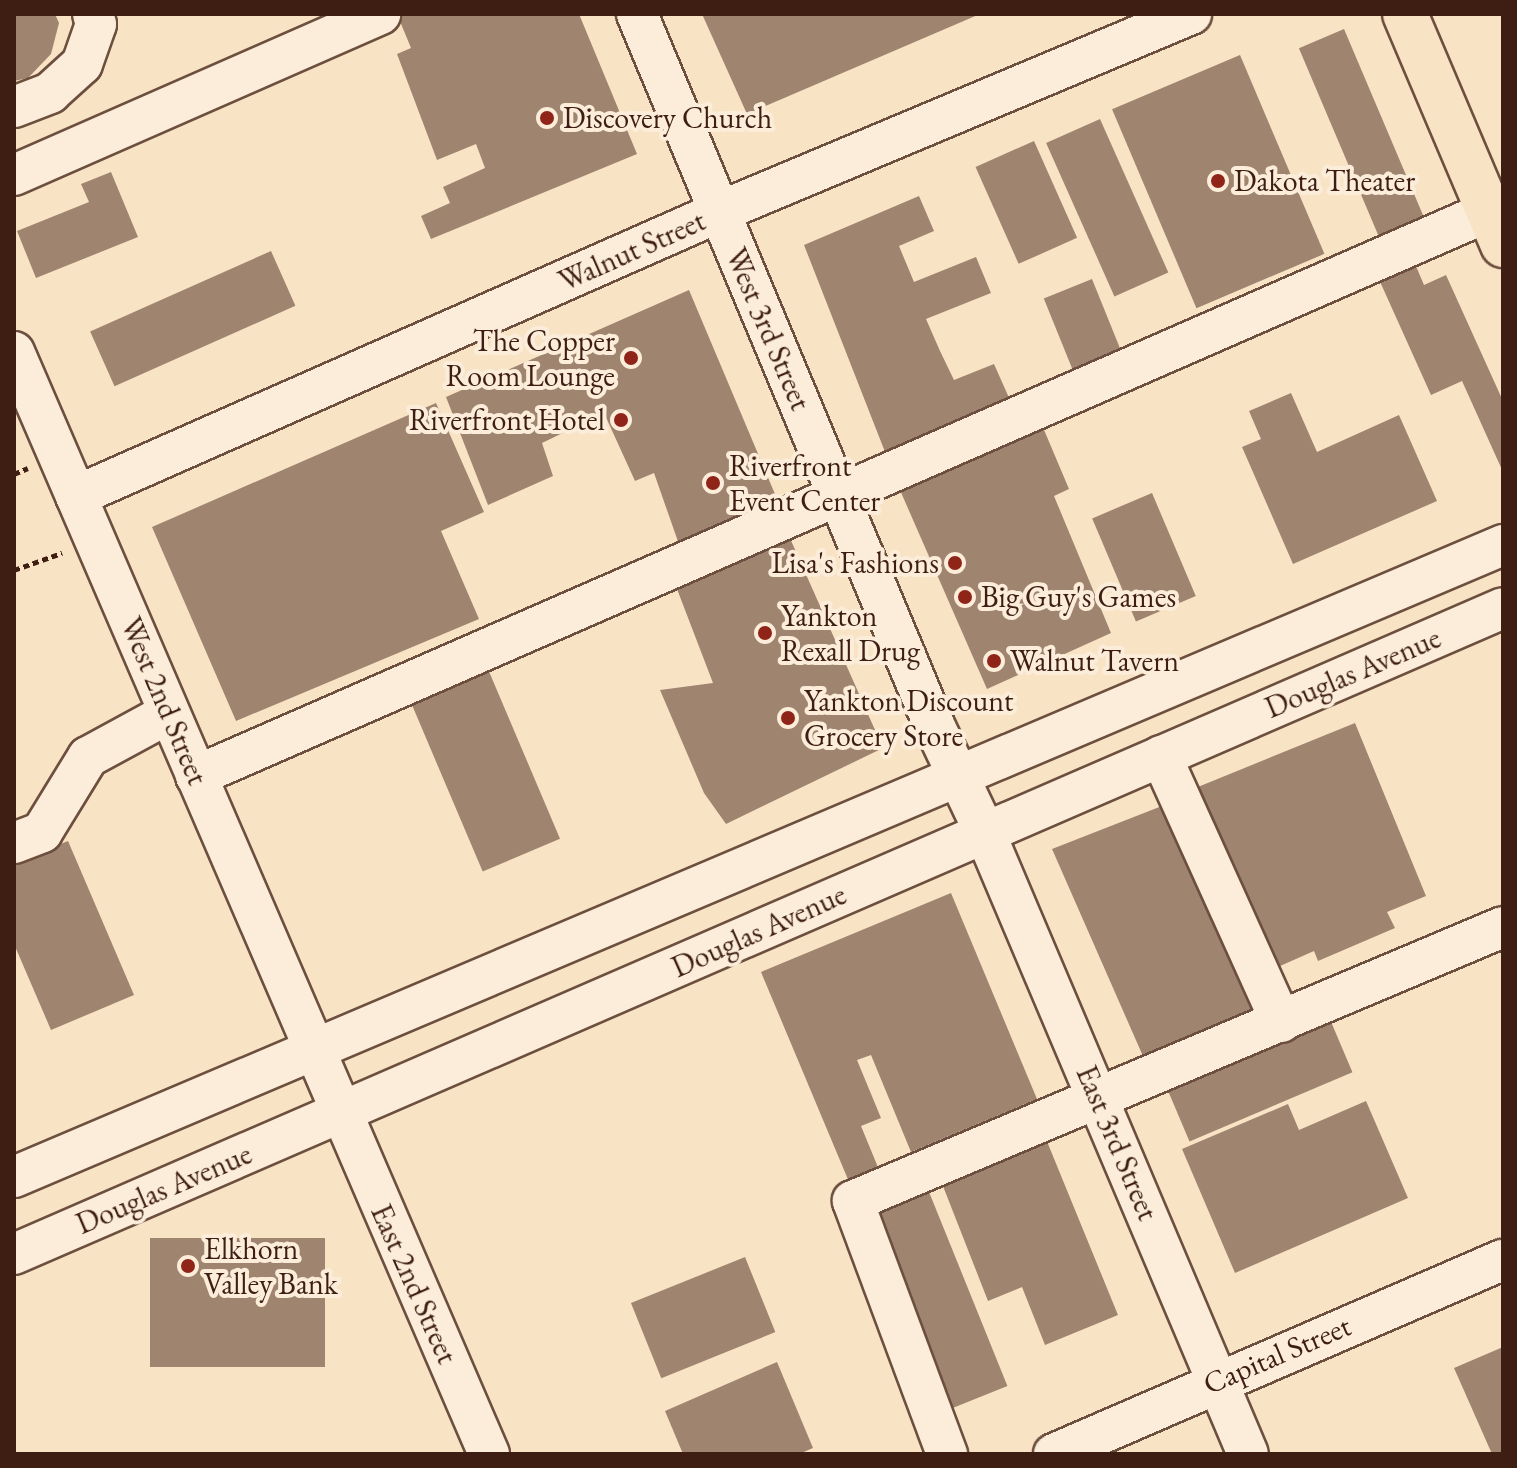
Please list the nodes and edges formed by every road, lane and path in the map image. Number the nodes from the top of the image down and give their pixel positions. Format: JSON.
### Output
{"nodes":[{"id":1,"x":93,"y":14,"type":"edge"},
{"id":2,"x":380,"y":14,"type":"edge"},
{"id":3,"x":637,"y":14,"type":"edge"},
{"id":4,"x":1191,"y":14,"type":"edge"},
{"id":5,"x":1405,"y":14,"type":"edge"},
{"id":6,"x":14,"y":107,"type":"edge"},
{"id":7,"x":14,"y":175,"type":"edge"},
{"id":8,"x":719,"y":212,"type":"junction"},
{"id":9,"x":1496,"y":228,"type":"edge"},
{"id":10,"x":14,"y":352,"type":"edge"},
{"id":11,"x":840,"y":494,"type":"junction"},
{"id":12,"x":76,"y":496,"type":"junction"},
{"id":13,"x":95,"y":541,"type":"junction"},
{"id":14,"x":1503,"y":545,"type":"edge"},
{"id":15,"x":14,"y":570,"type":"edge"},
{"id":16,"x":1503,"y":608,"type":"edge"},
{"id":17,"x":169,"y":713,"type":"junction"},
{"id":18,"x":1161,"y":756,"type":"junction"},
{"id":19,"x":196,"y":776,"type":"junction"},
{"id":20,"x":958,"y":777,"type":"junction"},
{"id":21,"x":985,"y":833,"type":"junction"},
{"id":22,"x":14,"y":843,"type":"edge"},
{"id":23,"x":1503,"y":927,"type":"edge"},
{"id":24,"x":1281,"y":1022,"type":"junction"},
{"id":25,"x":313,"y":1051,"type":"junction"},
{"id":26,"x":1100,"y":1100,"type":"junction"},
{"id":27,"x":341,"y":1113,"type":"junction"},
{"id":28,"x":14,"y":1177,"type":"edge"},
{"id":29,"x":14,"y":1254,"type":"edge"},
{"id":30,"x":1503,"y":1260,"type":"edge"},
{"id":31,"x":1216,"y":1380,"type":"junction"},
{"id":32,"x":489,"y":1454,"type":"edge"},
{"id":33,"x":947,"y":1454,"type":"edge"},
{"id":34,"x":1054,"y":1454,"type":"edge"},
{"id":35,"x":1248,"y":1454,"type":"edge"}],
"edges":[{"from":1,"to":6,"type":"street"},
{"from":2,"to":7,"type":"street"},
{"from":3,"to":8,"type":"street","name":"West 3rd Street"},
{"from":4,"to":8,"type":"street","name":"Walnut Street"},
{"from":5,"to":9,"type":"highway"},
{"from":8,"to":11,"type":"street","name":"West 3rd Street"},
{"from":8,"to":12,"type":"street","name":"Walnut Street"},
{"from":9,"to":11,"type":"street"},
{"from":10,"to":12,"type":"street","name":"West 2nd Street"},
{"from":11,"to":19,"type":"street"},
{"from":11,"to":20,"type":"street","name":"West 3rd Street"},
{"from":12,"to":13,"type":"street","name":"West 2nd Street"},
{"from":13,"to":15,"type":"path"},
{"from":13,"to":17,"type":"street","name":"West 2nd Street"},
{"from":14,"to":20,"type":"street","name":"Douglas Avenue"},
{"from":16,"to":18,"type":"street","name":"Douglas Avenue"},
{"from":17,"to":19,"type":"street","name":"West 2nd Street"},
{"from":17,"to":22,"type":"street"},
{"from":18,"to":21,"type":"street","name":"Douglas Avenue"},
{"from":18,"to":24,"type":"street"},
{"from":19,"to":25,"type":"street","name":"West 2nd Street"},
{"from":20,"to":21,"type":"street","name":"East 3rd Street"},
{"from":20,"to":25,"type":"street","name":"Douglas Avenue"},
{"from":21,"to":26,"type":"street","name":"East 3rd Street"},
{"from":21,"to":27,"type":"street","name":"Douglas Avenue"},
{"from":23,"to":24,"type":"street"},
{"from":24,"to":26,"type":"street"},
{"from":25,"to":27,"type":"street","name":"West 2nd Street"},
{"from":25,"to":28,"type":"street","name":"Douglas Avenue"},
{"from":26,"to":31,"type":"street","name":"East 3rd Street"},
{"from":26,"to":33,"type":"street"},
{"from":27,"to":29,"type":"street","name":"Douglas Avenue"},
{"from":27,"to":32,"type":"street","name":"East 2nd Street"},
{"from":30,"to":31,"type":"street","name":"Capital Street"},
{"from":31,"to":34,"type":"street","name":"Capital Street"},
{"from":31,"to":35,"type":"street","name":"East 3rd Street"}]}
